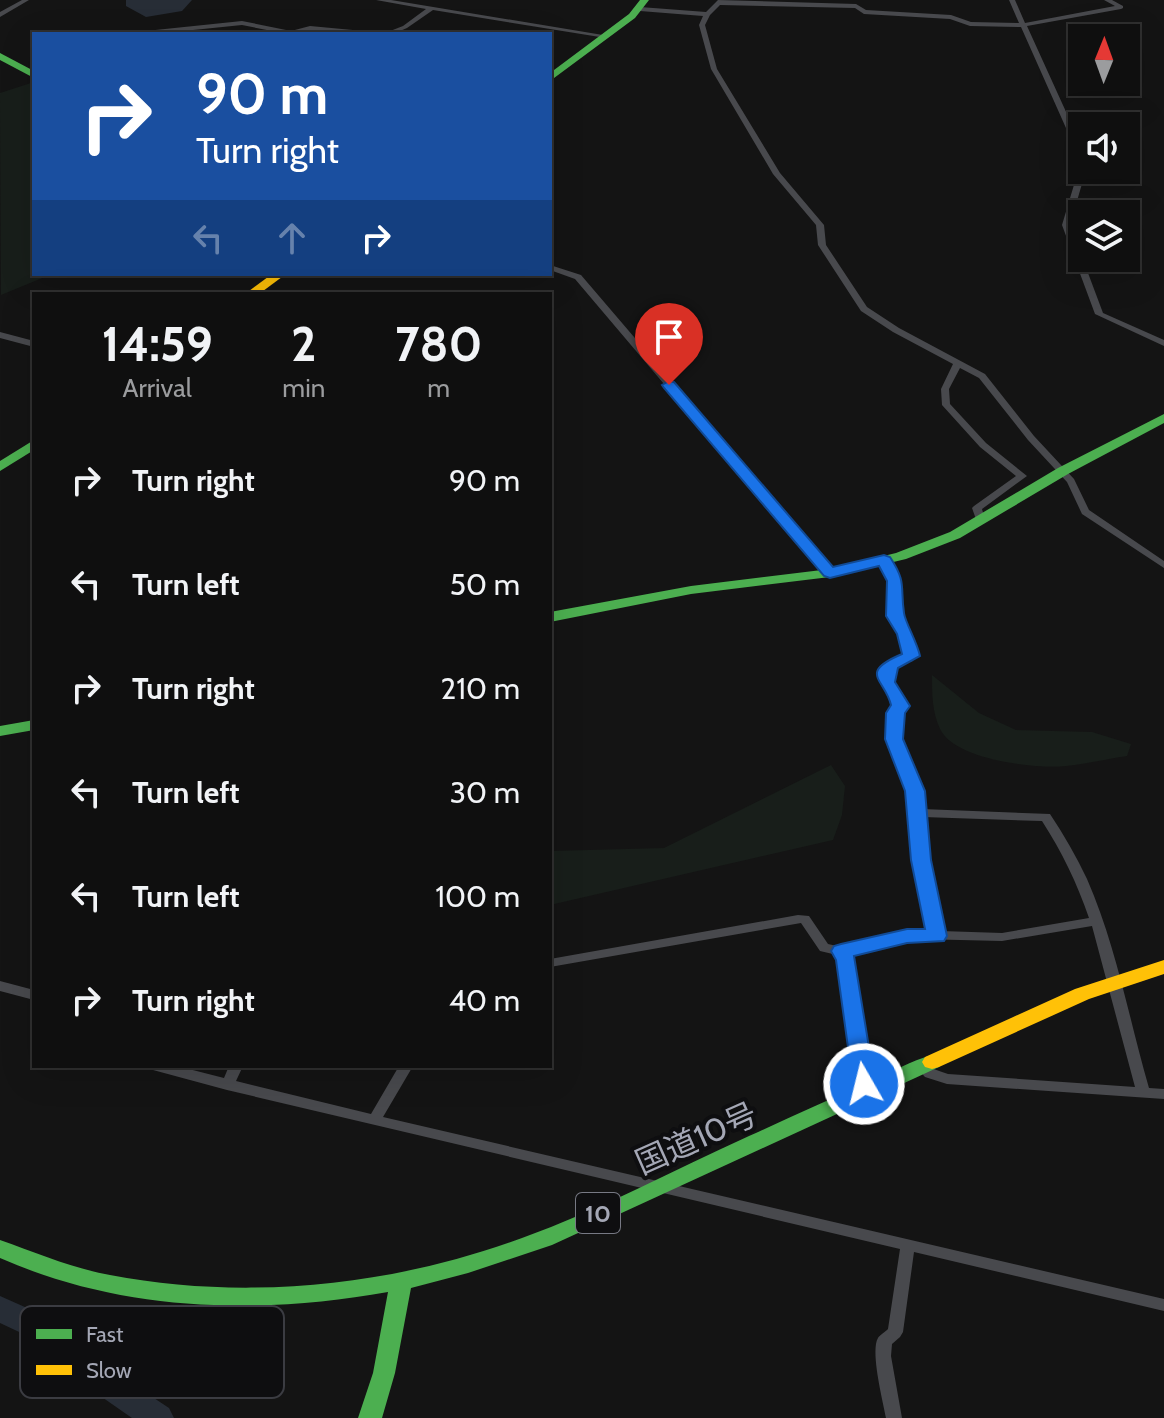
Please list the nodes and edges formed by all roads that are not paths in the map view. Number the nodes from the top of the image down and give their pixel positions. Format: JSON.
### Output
{"nodes":[{"id":1,"x":26,"y":0,"type":"edge"},
{"id":2,"x":379,"y":0,"type":"edge"},
{"id":3,"x":1012,"y":0,"type":"edge"},
{"id":4,"x":1107,"y":0,"type":"edge"},
{"id":5,"x":720,"y":1,"type":"edge"},
{"id":6,"x":642,"y":5,"type":"edge"},
{"id":7,"x":431,"y":9,"type":"junction"},
{"id":8,"x":707,"y":14,"type":"junction"},
{"id":9,"x":0,"y":15,"type":"edge"},
{"id":10,"x":1023,"y":25,"type":"junction"},
{"id":11,"x":155,"y":32,"type":"edge"},
{"id":12,"x":285,"y":32,"type":"edge"},
{"id":13,"x":294,"y":32,"type":"edge"},
{"id":14,"x":360,"y":32,"type":"edge"},
{"id":15,"x":391,"y":32,"type":"edge"},
{"id":16,"x":606,"y":36,"type":"junction"},
{"id":17,"x":0,"y":56,"type":"edge"},
{"id":18,"x":32,"y":73,"type":"edge"},
{"id":19,"x":552,"y":76,"type":"edge"},
{"id":20,"x":1068,"y":124,"type":"edge"},
{"id":21,"x":1078,"y":184,"type":"edge"},
{"id":22,"x":552,"y":268,"type":"edge"},
{"id":23,"x":277,"y":276,"type":"edge"},
{"id":24,"x":254,"y":292,"type":"edge"},
{"id":25,"x":0,"y":335,"type":"edge"},
{"id":26,"x":32,"y":343,"type":"edge"},
{"id":27,"x":1164,"y":343,"type":"edge"},
{"id":28,"x":958,"y":362,"type":"junction"},
{"id":29,"x":1164,"y":418,"type":"edge"},
{"id":30,"x":32,"y":445,"type":"edge"},
{"id":31,"x":0,"y":467,"type":"edge"},
{"id":32,"x":1063,"y":471,"type":"junction"},
{"id":33,"x":980,"y":520,"type":"junction"},
{"id":34,"x":884,"y":560,"type":"junction"},
{"id":35,"x":1164,"y":565,"type":"edge"},
{"id":36,"x":830,"y":573,"type":"junction"},
{"id":37,"x":552,"y":617,"type":"edge"},
{"id":38,"x":32,"y":725,"type":"edge"},
{"id":39,"x":0,"y":731,"type":"edge"},
{"id":40,"x":918,"y":813,"type":"junction"},
{"id":41,"x":1096,"y":921,"type":"junction"},
{"id":42,"x":936,"y":936,"type":"junction"},
{"id":43,"x":841,"y":951,"type":"junction"},
{"id":44,"x":552,"y":963,"type":"edge"},
{"id":45,"x":1164,"y":967,"type":"edge"},
{"id":46,"x":1114,"y":982,"type":"junction"},
{"id":47,"x":0,"y":986,"type":"edge"},
{"id":48,"x":32,"y":994,"type":"edge"},
{"id":49,"x":922,"y":1066,"type":"junction"},
{"id":50,"x":165,"y":1068,"type":"edge"},
{"id":51,"x":235,"y":1068,"type":"edge"},
{"id":52,"x":405,"y":1068,"type":"edge"},
{"id":53,"x":227,"y":1085,"type":"junction"},
{"id":54,"x":870,"y":1090,"type":"junction"},
{"id":55,"x":1143,"y":1092,"type":"junction"},
{"id":56,"x":1164,"y":1094,"type":"edge"},
{"id":57,"x":374,"y":1120,"type":"junction"},
{"id":58,"x":656,"y":1187,"type":"junction"},
{"id":59,"x":908,"y":1244,"type":"junction"},
{"id":60,"x":0,"y":1249,"type":"edge"},
{"id":61,"x":401,"y":1282,"type":"junction"},
{"id":62,"x":1164,"y":1305,"type":"edge"},
{"id":63,"x":370,"y":1418,"type":"edge"},
{"id":64,"x":894,"y":1418,"type":"edge"}],
"edges":[{"from":1,"to":9,"type":"street"},
{"from":2,"to":7,"type":"street"},
{"from":3,"to":10,"type":"street"},
{"from":4,"to":10,"type":"street"},
{"from":5,"to":8,"type":"street"},
{"from":5,"to":10,"type":"street"},
{"from":6,"to":8,"type":"street"},
{"from":6,"to":16,"type":"main road"},
{"from":7,"to":15,"type":"street"},
{"from":7,"to":16,"type":"street"},
{"from":8,"to":28,"type":"street"},
{"from":10,"to":20,"type":"street"},
{"from":11,"to":12,"type":"street"},
{"from":13,"to":14,"type":"street"},
{"from":16,"to":19,"type":"main road"},
{"from":17,"to":18,"type":"main road"},
{"from":21,"to":27,"type":"street"},
{"from":22,"to":36,"type":"street"},
{"from":23,"to":24,"type":"main road"},
{"from":25,"to":26,"type":"street"},
{"from":28,"to":32,"type":"street"},
{"from":28,"to":33,"type":"street"},
{"from":29,"to":32,"type":"main road"},
{"from":30,"to":31,"type":"main road"},
{"from":32,"to":33,"type":"main road"},
{"from":32,"to":35,"type":"street"},
{"from":33,"to":34,"type":"main road"},
{"from":34,"to":36,"type":"main road"},
{"from":34,"to":40,"type":"street"},
{"from":36,"to":37,"type":"main road"},
{"from":38,"to":39,"type":"main road"},
{"from":40,"to":41,"type":"street"},
{"from":40,"to":42,"type":"street"},
{"from":41,"to":42,"type":"street"},
{"from":41,"to":46,"type":"street"},
{"from":42,"to":43,"type":"street"},
{"from":43,"to":44,"type":"street"},
{"from":43,"to":54,"type":"street"},
{"from":45,"to":46,"type":"main road","name":"国道10号","number":"10"},
{"from":46,"to":49,"type":"main road","name":"国道10号","number":"10"},
{"from":46,"to":55,"type":"street"},
{"from":47,"to":48,"type":"street"},
{"from":49,"to":54,"type":"main road","name":"国道10号","number":"10"},
{"from":49,"to":55,"type":"street"},
{"from":50,"to":53,"type":"street"},
{"from":51,"to":53,"type":"street"},
{"from":52,"to":57,"type":"street"},
{"from":53,"to":57,"type":"street"},
{"from":54,"to":58,"type":"main road","name":"国道10号","number":"10"},
{"from":55,"to":56,"type":"street"},
{"from":57,"to":58,"type":"street"},
{"from":58,"to":59,"type":"street"},
{"from":58,"to":61,"type":"main road","name":"国道10号","number":"10"},
{"from":59,"to":62,"type":"street"},
{"from":59,"to":64,"type":"street"},
{"from":60,"to":61,"type":"main road","name":"国道10号","number":"10"},
{"from":61,"to":63,"type":"main road"}]}
